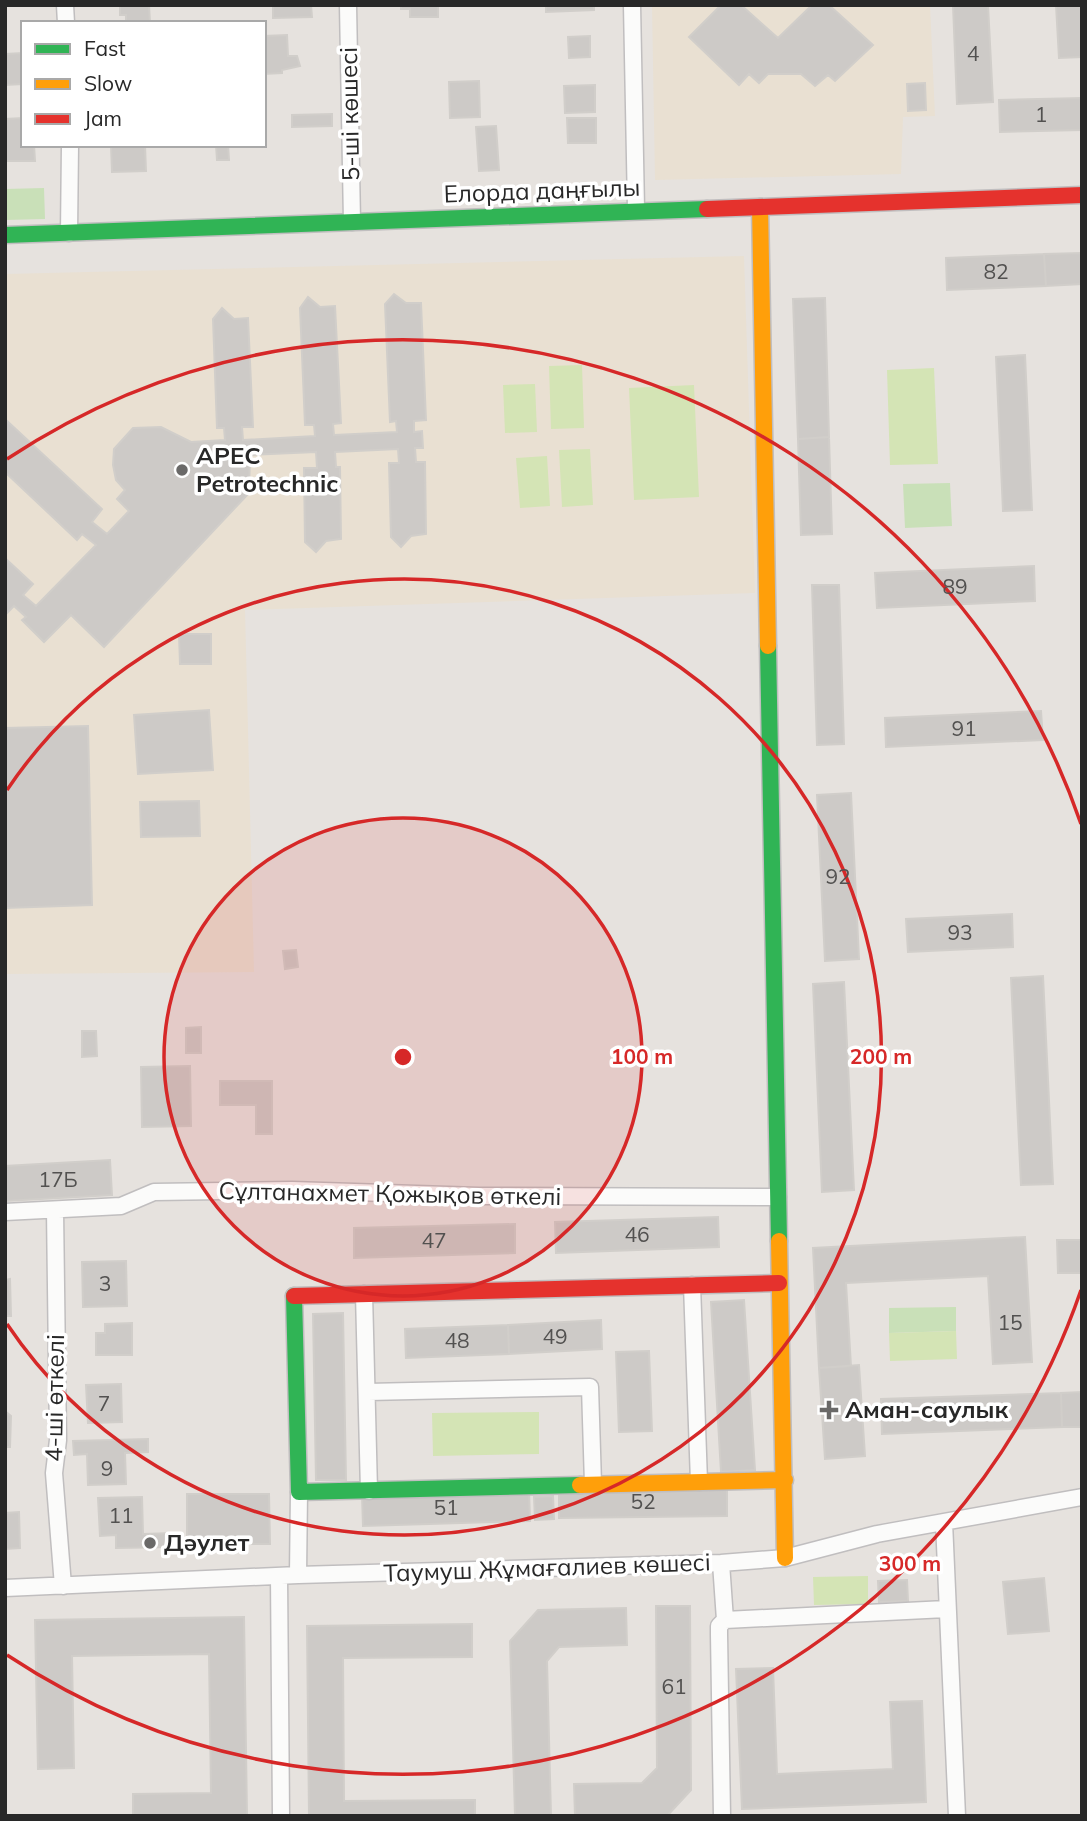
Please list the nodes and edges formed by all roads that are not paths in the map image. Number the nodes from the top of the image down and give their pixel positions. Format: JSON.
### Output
{"nodes":[{"id":1,"x":348,"y":5,"type":"edge"},
{"id":2,"x":632,"y":5,"type":"edge"},
{"id":3,"x":69,"y":147,"type":"edge"},
{"id":4,"x":1082,"y":195,"type":"edge"},
{"id":5,"x":760,"y":207,"type":"junction"},
{"id":6,"x":636,"y":209,"type":"junction"},
{"id":7,"x":352,"y":222,"type":"junction"},
{"id":8,"x":69,"y":233,"type":"junction"},
{"id":9,"x":5,"y":235,"type":"edge"},
{"id":10,"x":778,"y":1196,"type":"junction"},
{"id":11,"x":55,"y":1210,"type":"junction"},
{"id":12,"x":5,"y":1212,"type":"edge"},
{"id":13,"x":779,"y":1283,"type":"junction"},
{"id":14,"x":692,"y":1285,"type":"junction"},
{"id":15,"x":364,"y":1294,"type":"junction"},
{"id":16,"x":368,"y":1392,"type":"junction"},
{"id":17,"x":785,"y":1480,"type":"junction"},
{"id":18,"x":699,"y":1482,"type":"junction"},
{"id":19,"x":593,"y":1484,"type":"junction"},
{"id":20,"x":369,"y":1491,"type":"junction"},
{"id":21,"x":299,"y":1492,"type":"junction"},
{"id":22,"x":1082,"y":1497,"type":"edge"},
{"id":23,"x":944,"y":1522,"type":"junction"},
{"id":24,"x":785,"y":1558,"type":"junction"},
{"id":25,"x":721,"y":1563,"type":"junction"},
{"id":26,"x":298,"y":1575,"type":"junction"},
{"id":27,"x":279,"y":1576,"type":"junction"},
{"id":28,"x":63,"y":1586,"type":"junction"},
{"id":29,"x":5,"y":1588,"type":"edge"},
{"id":30,"x":946,"y":1609,"type":"junction"},
{"id":31,"x":725,"y":1620,"type":"junction"},
{"id":32,"x":281,"y":1816,"type":"edge"},
{"id":33,"x":722,"y":1816,"type":"edge"},
{"id":34,"x":957,"y":1816,"type":"edge"}],
"edges":[{"from":1,"to":7,"type":"street","name":"5-ші көшесі"},
{"from":2,"to":6,"type":"street"},
{"from":3,"to":8,"type":"street"},
{"from":4,"to":5,"type":"street","name":"Елорда даңғылы"},
{"from":5,"to":6,"type":"street","name":"Елорда даңғылы"},
{"from":5,"to":10,"type":"street"},
{"from":6,"to":7,"type":"street","name":"Елорда даңғылы"},
{"from":7,"to":8,"type":"street","name":"Елорда даңғылы"},
{"from":8,"to":9,"type":"street","name":"Елорда даңғылы"},
{"from":10,"to":11,"type":"street","name":"Сұлтанахмет Қожықов өткелі"},
{"from":10,"to":13,"type":"street"},
{"from":11,"to":12,"type":"street","name":"Сұлтанахмет Қожықов өткелі"},
{"from":11,"to":28,"type":"street","name":"4-ші өткелі"},
{"from":13,"to":14,"type":"street"},
{"from":13,"to":17,"type":"street"},
{"from":14,"to":15,"type":"street"},
{"from":14,"to":18,"type":"street"},
{"from":15,"to":16,"type":"street"},
{"from":15,"to":21,"type":"street"},
{"from":16,"to":19,"type":"street"},
{"from":16,"to":20,"type":"street"},
{"from":17,"to":18,"type":"street"},
{"from":17,"to":24,"type":"street"},
{"from":18,"to":19,"type":"street"},
{"from":19,"to":20,"type":"street"},
{"from":20,"to":21,"type":"street"},
{"from":21,"to":26,"type":"street"},
{"from":22,"to":23,"type":"street","name":"Таумуш Жұмағалиев көшесі"},
{"from":23,"to":24,"type":"street","name":"Таумуш Жұмағалиев көшесі"},
{"from":23,"to":30,"type":"street"},
{"from":24,"to":25,"type":"street","name":"Таумуш Жұмағалиев көшесі"},
{"from":25,"to":26,"type":"street","name":"Таумуш Жұмағалиев көшесі"},
{"from":25,"to":31,"type":"street"},
{"from":26,"to":27,"type":"street","name":"Таумуш Жұмағалиев көшесі"},
{"from":27,"to":28,"type":"street","name":"Таумуш Жұмағалиев көшесі"},
{"from":27,"to":32,"type":"street"},
{"from":28,"to":29,"type":"street","name":"Таумуш Жұмағалиев көшесі"},
{"from":30,"to":31,"type":"street"},
{"from":30,"to":34,"type":"street"},
{"from":31,"to":33,"type":"street"}]}
